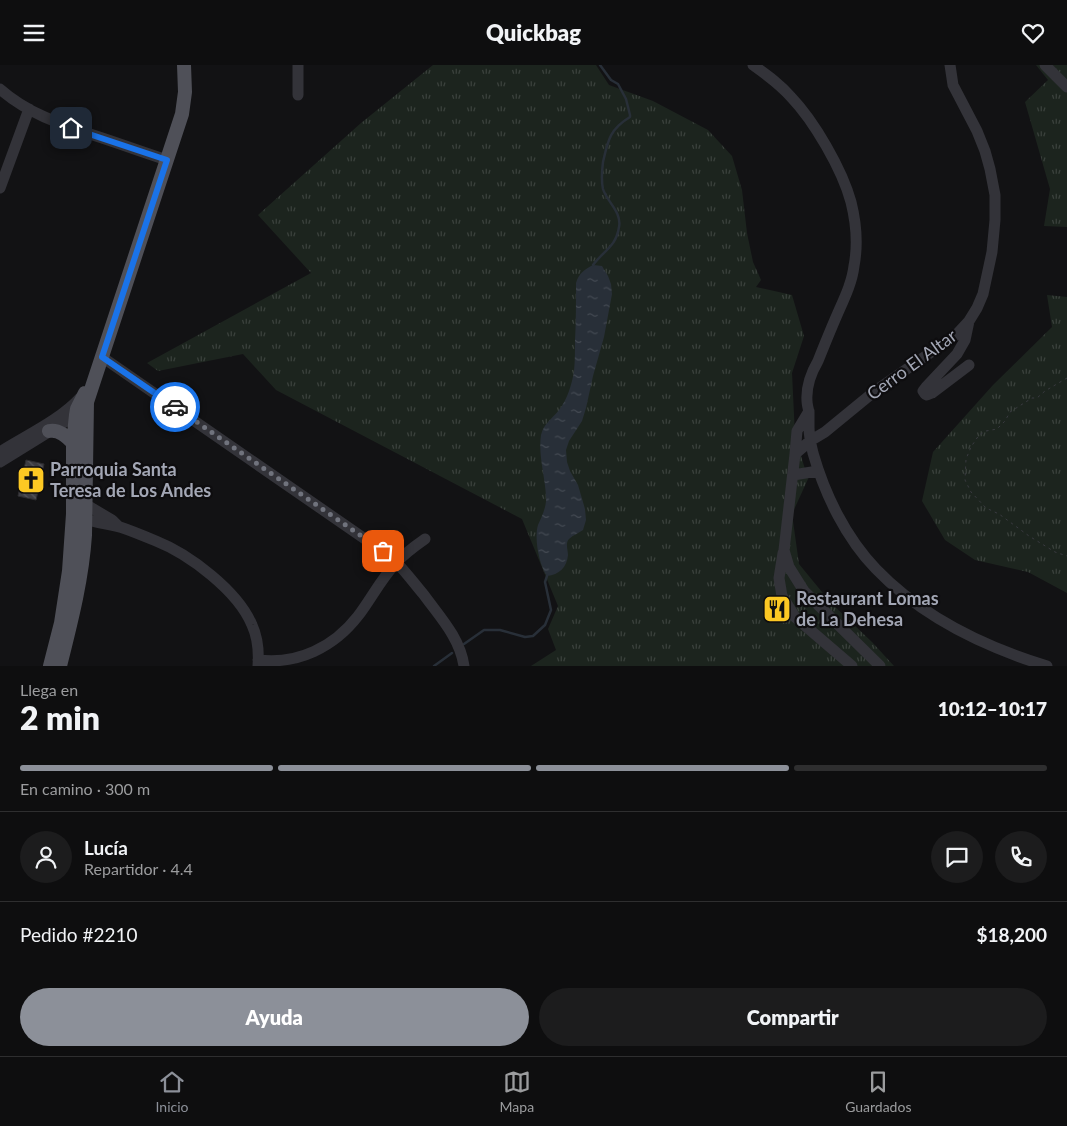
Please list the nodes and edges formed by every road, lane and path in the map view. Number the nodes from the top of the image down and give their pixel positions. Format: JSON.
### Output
{"nodes":[{"id":1,"x":184,"y":65,"type":"edge"},
{"id":2,"x":298,"y":65,"type":"edge"},
{"id":3,"x":754,"y":65,"type":"edge"},
{"id":4,"x":950,"y":65,"type":"edge"},
{"id":5,"x":1045,"y":65,"type":"edge"},
{"id":6,"x":1067,"y":87,"type":"edge"},
{"id":7,"x":0,"y":89,"type":"edge"},
{"id":8,"x":298,"y":95,"type":"dead end"},
{"id":9,"x":28,"y":109,"type":"junction"},
{"id":10,"x":167,"y":160,"type":"junction"},
{"id":11,"x":0,"y":188,"type":"edge"},
{"id":12,"x":969,"y":321,"type":"junction"},
{"id":13,"x":102,"y":357,"type":"junction"},
{"id":14,"x":969,"y":365,"type":"dead end"},
{"id":15,"x":1067,"y":378,"type":"edge"},
{"id":16,"x":88,"y":394,"type":"junction"},
{"id":17,"x":76,"y":415,"type":"junction"},
{"id":18,"x":809,"y":415,"type":"junction"},
{"id":19,"x":831,"y":426,"type":"junction"},
{"id":20,"x":49,"y":431,"type":"junction"},
{"id":21,"x":810,"y":441,"type":"junction"},
{"id":22,"x":74,"y":443,"type":"junction"},
{"id":23,"x":795,"y":454,"type":"junction"},
{"id":24,"x":1,"y":457,"type":"edge"},
{"id":25,"x":818,"y":471,"type":"junction"},
{"id":26,"x":793,"y":475,"type":"junction"},
{"id":27,"x":85,"y":504,"type":"junction"},
{"id":28,"x":79,"y":517,"type":"junction"},
{"id":29,"x":119,"y":527,"type":"junction"},
{"id":30,"x":425,"y":539,"type":"dead end"},
{"id":31,"x":784,"y":549,"type":"junction"},
{"id":32,"x":1067,"y":556,"type":"edge"},
{"id":33,"x":396,"y":562,"type":"junction"},
{"id":34,"x":802,"y":587,"type":"junction"},
{"id":35,"x":784,"y":599,"type":"junction"},
{"id":36,"x":258,"y":663,"type":"edge"},
{"id":37,"x":50,"y":666,"type":"edge"},
{"id":38,"x":60,"y":666,"type":"edge"},
{"id":39,"x":464,"y":666,"type":"edge"},
{"id":40,"x":852,"y":666,"type":"edge"},
{"id":41,"x":880,"y":666,"type":"edge"},
{"id":42,"x":1047,"y":666,"type":"edge"}],
"edges":[{"from":1,"to":10,"type":"main road"},
{"from":2,"to":8,"type":"street"},
{"from":3,"to":18,"type":"street"},
{"from":4,"to":12,"type":"street","name":"Cerro El Altar"},
{"from":5,"to":6,"type":"street"},
{"from":7,"to":9,"type":"street"},
{"from":9,"to":10,"type":"street"},
{"from":9,"to":11,"type":"street"},
{"from":10,"to":13,"type":"main road"},
{"from":12,"to":14,"type":"street"},
{"from":12,"to":19,"type":"street","name":"Cerro El Altar"},
{"from":13,"to":16,"type":"main road"},
{"from":13,"to":33,"type":"street"},
{"from":15,"to":32,"type":"path"},
{"from":16,"to":17,"type":"main road"},
{"from":16,"to":24,"type":"street"},
{"from":16,"to":27,"type":"main road"},
{"from":17,"to":20,"type":"street"},
{"from":17,"to":22,"type":"main road"},
{"from":18,"to":19,"type":"street"},
{"from":18,"to":21,"type":"street"},
{"from":18,"to":23,"type":"street"},
{"from":19,"to":21,"type":"street","name":"Cerro El Altar"},
{"from":20,"to":22,"type":"main road"},
{"from":20,"to":24,"type":"street"},
{"from":21,"to":23,"type":"street","name":"Cerro El Altar"},
{"from":21,"to":25,"type":"street"},
{"from":22,"to":28,"type":"main road"},
{"from":23,"to":26,"type":"street"},
{"from":25,"to":26,"type":"street"},
{"from":25,"to":42,"type":"street"},
{"from":26,"to":31,"type":"street"},
{"from":27,"to":28,"type":"main road"},
{"from":27,"to":29,"type":"street"},
{"from":28,"to":29,"type":"street"},
{"from":28,"to":37,"type":"main road"},
{"from":28,"to":38,"type":"main road"},
{"from":29,"to":36,"type":"street"},
{"from":30,"to":33,"type":"street"},
{"from":31,"to":34,"type":"street"},
{"from":31,"to":35,"type":"street"},
{"from":33,"to":36,"type":"street"},
{"from":33,"to":39,"type":"street"},
{"from":34,"to":35,"type":"street"},
{"from":34,"to":41,"type":"street"},
{"from":35,"to":40,"type":"street"}]}
